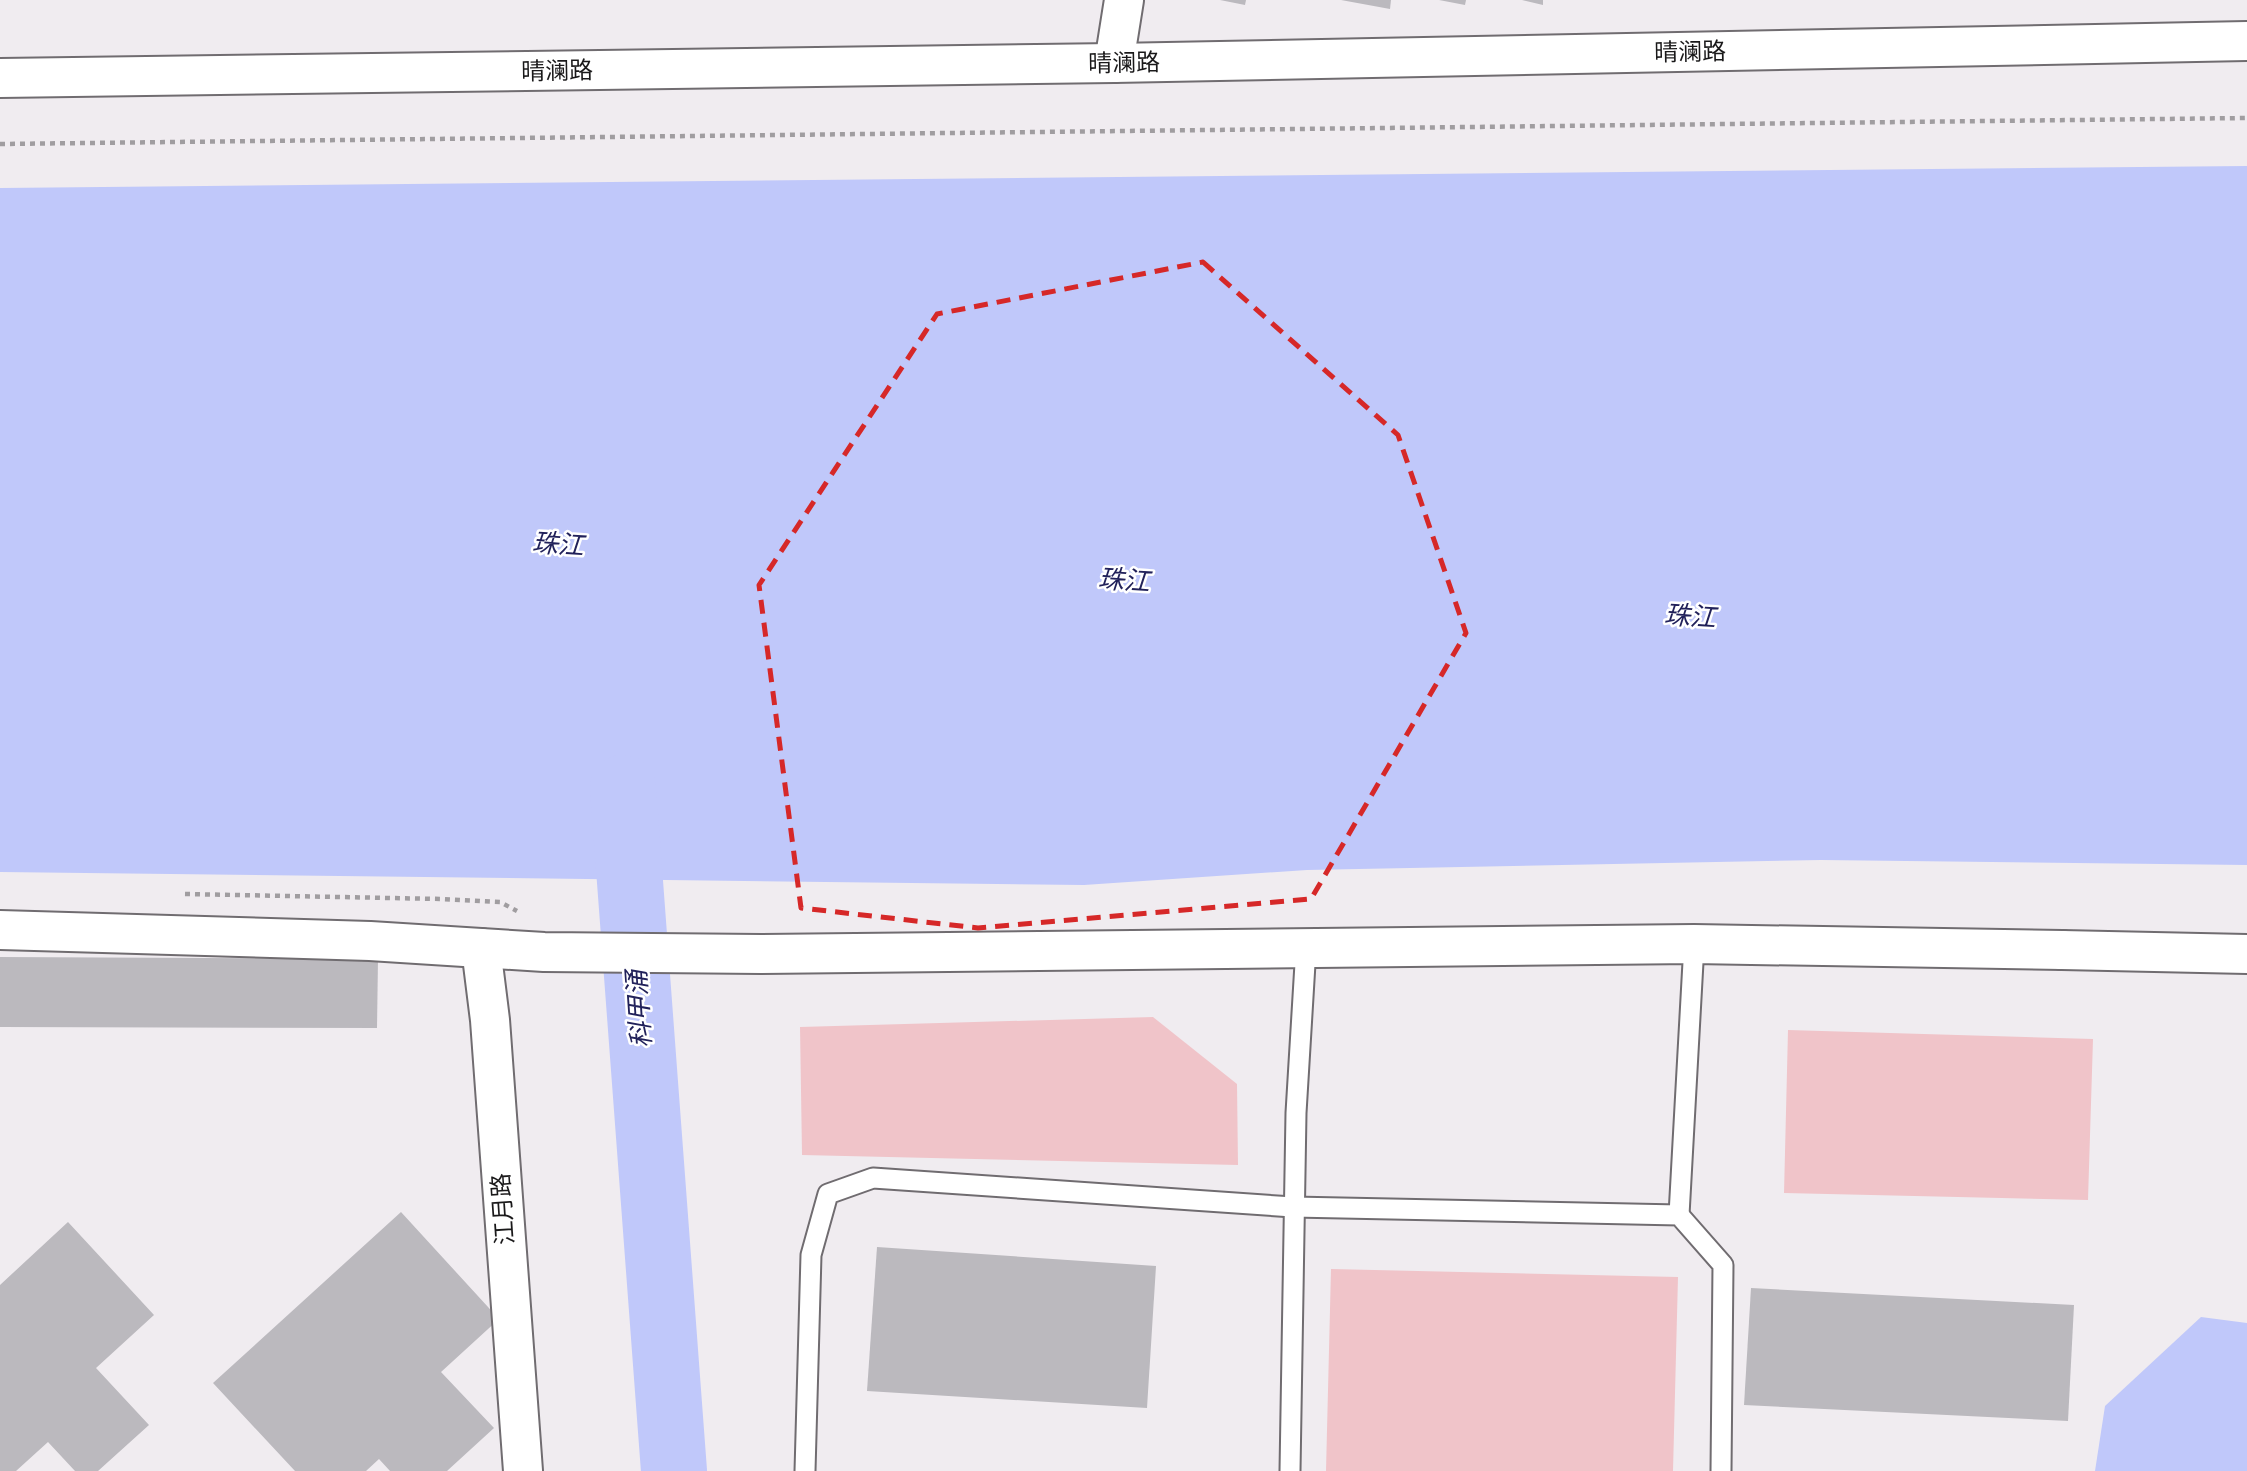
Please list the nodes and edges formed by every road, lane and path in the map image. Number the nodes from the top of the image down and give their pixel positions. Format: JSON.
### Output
{"nodes":[{"id":1,"x":1124,"y":0,"type":"edge"},
{"id":2,"x":2247,"y":41,"type":"edge"},
{"id":3,"x":1114,"y":63,"type":"junction"},
{"id":4,"x":0,"y":78,"type":"edge"},
{"id":5,"x":2247,"y":118,"type":"edge"},
{"id":6,"x":0,"y":144,"type":"edge"},
{"id":7,"x":0,"y":930,"type":"edge"},
{"id":8,"x":1694,"y":944,"type":"junction"},
{"id":9,"x":1306,"y":947,"type":"junction"},
{"id":10,"x":481,"y":948,"type":"junction"},
{"id":11,"x":2247,"y":954,"type":"edge"},
{"id":12,"x":1293,"y":1207,"type":"junction"},
{"id":13,"x":1679,"y":1214,"type":"junction"},
{"id":14,"x":523,"y":1471,"type":"edge"},
{"id":15,"x":805,"y":1471,"type":"edge"},
{"id":16,"x":1290,"y":1471,"type":"edge"},
{"id":17,"x":1721,"y":1471,"type":"edge"}],
"edges":[{"from":1,"to":3,"type":"street"},
{"from":2,"to":3,"type":"street","name":"晴澜路"},
{"from":3,"to":4,"type":"street","name":"晴澜路"},
{"from":5,"to":6,"type":"path"},
{"from":7,"to":10,"type":"street"},
{"from":8,"to":9,"type":"street"},
{"from":8,"to":11,"type":"street"},
{"from":8,"to":13,"type":"lane"},
{"from":9,"to":10,"type":"street"},
{"from":9,"to":12,"type":"lane"},
{"from":10,"to":14,"type":"street","name":"江月路"},
{"from":12,"to":13,"type":"lane"},
{"from":12,"to":15,"type":"lane"},
{"from":12,"to":16,"type":"lane"},
{"from":13,"to":17,"type":"lane"}]}
